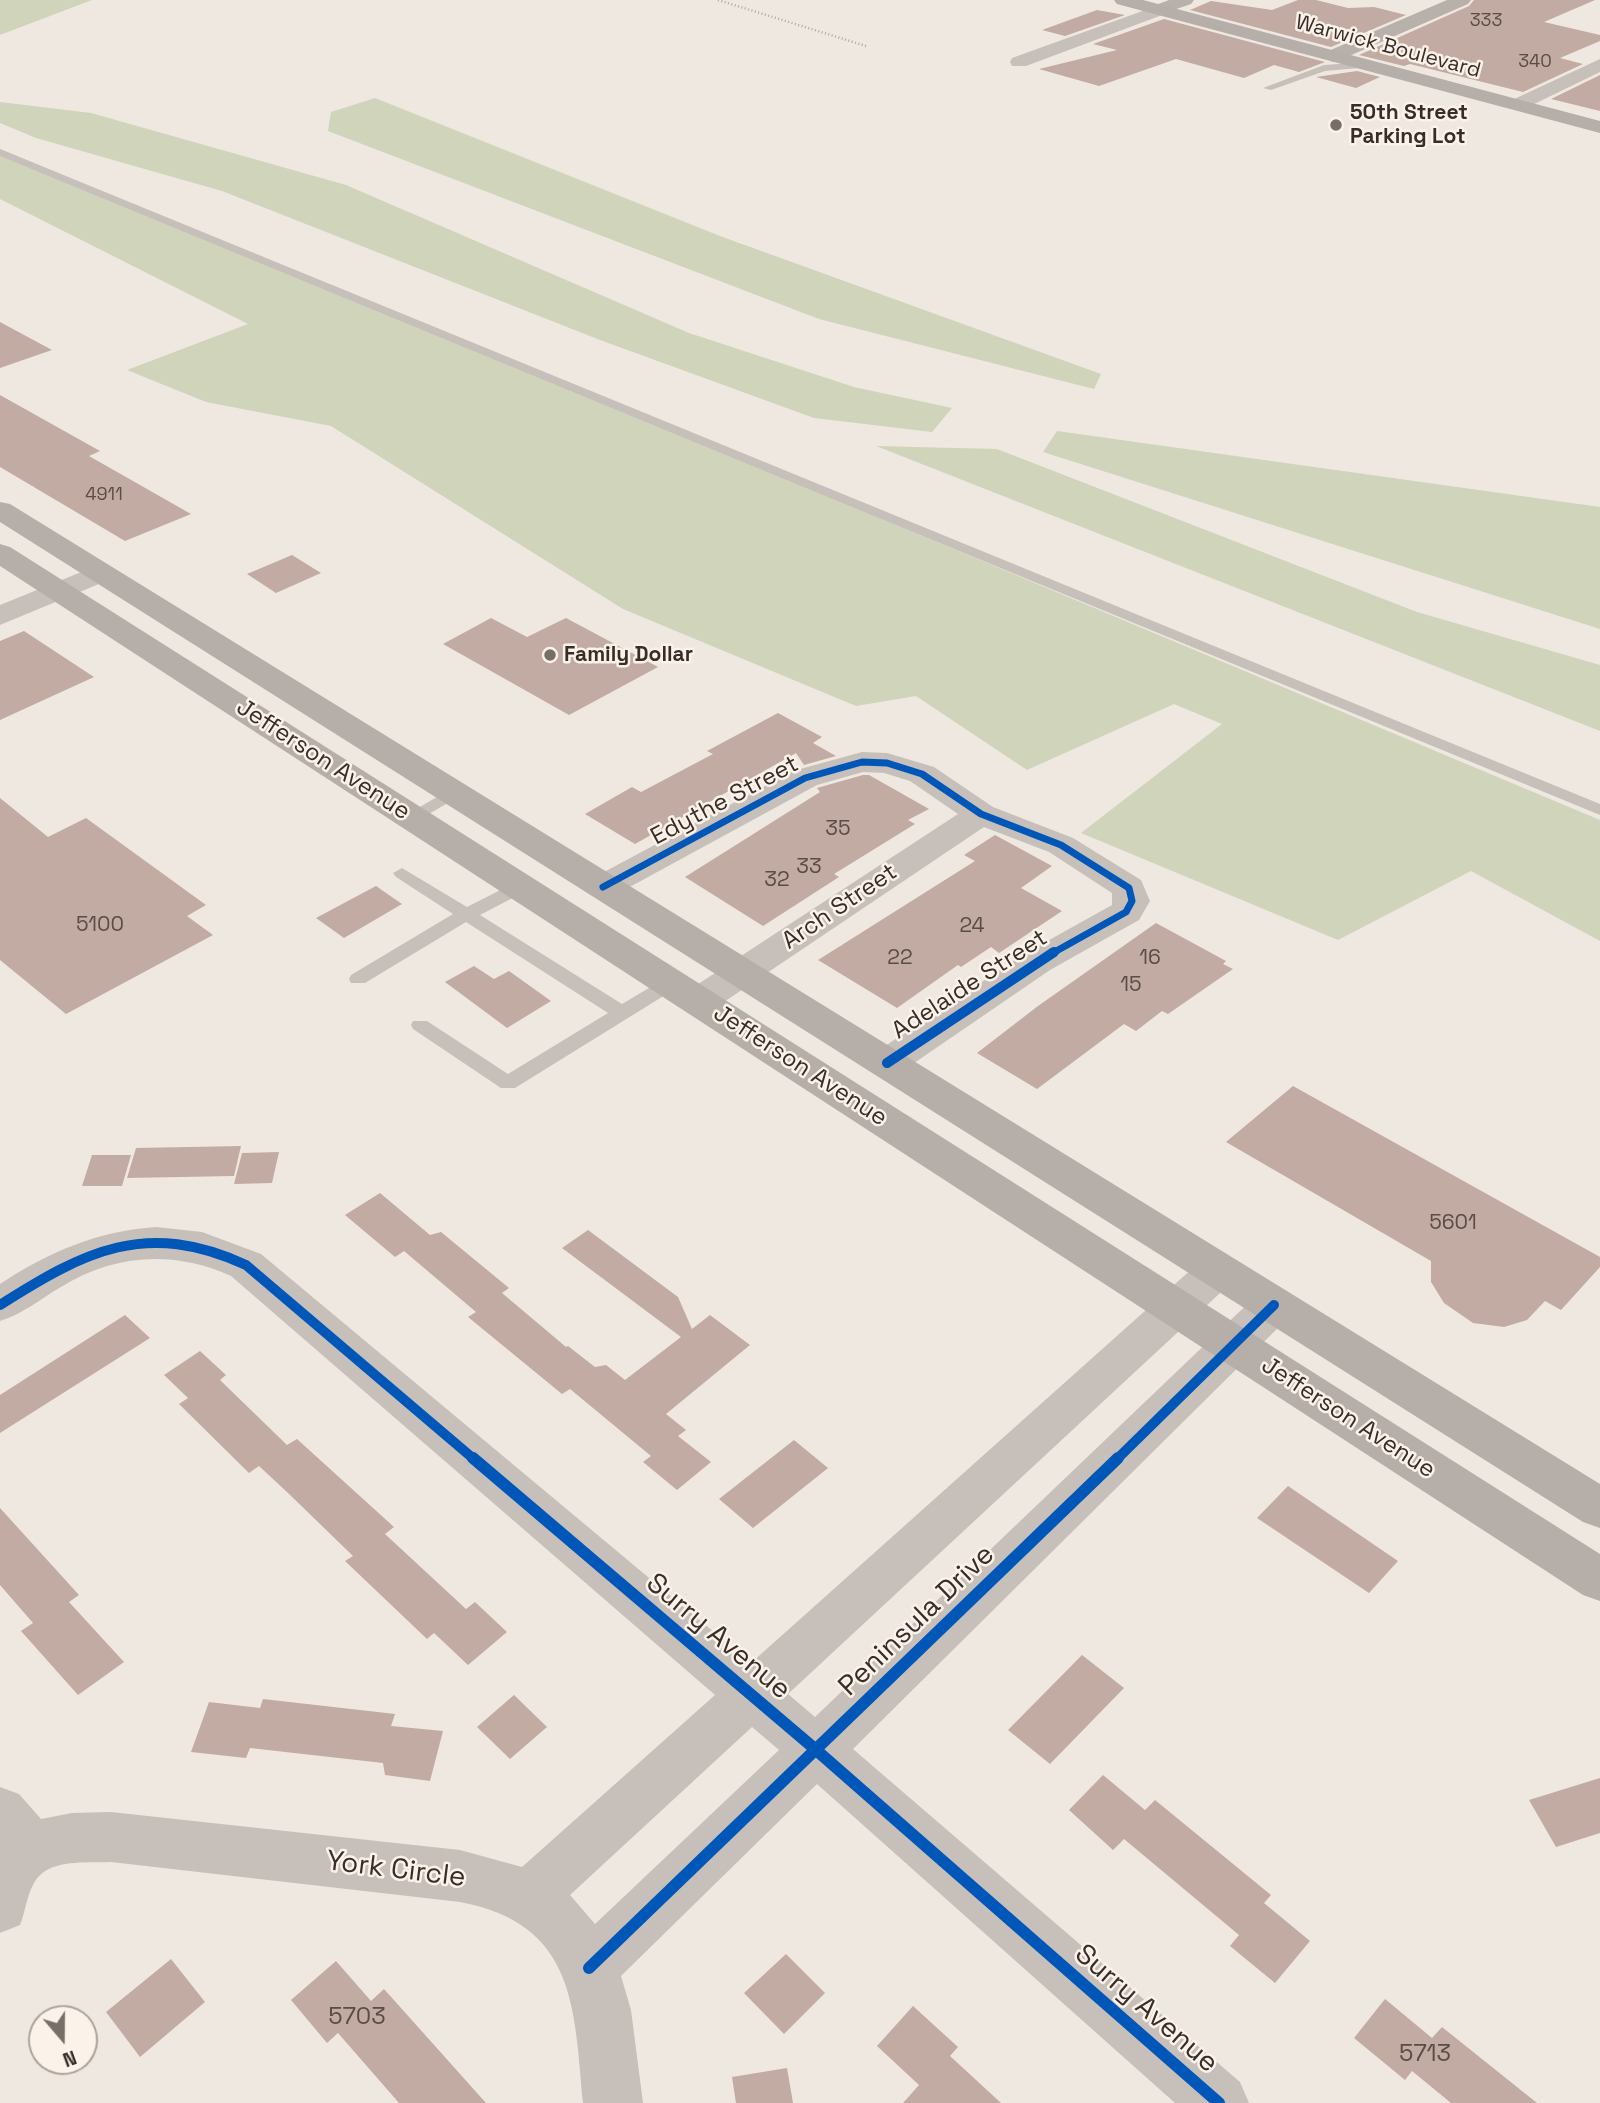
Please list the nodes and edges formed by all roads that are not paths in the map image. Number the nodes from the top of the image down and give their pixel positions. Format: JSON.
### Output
{"nodes":[{"id":1,"x":1123,"y":0,"type":"edge"},
{"id":2,"x":1185,"y":0,"type":"edge"},
{"id":3,"x":1462,"y":0,"type":"edge"},
{"id":4,"x":1159,"y":10,"type":"junction"},
{"id":5,"x":1333,"y":56,"type":"junction"},
{"id":6,"x":1020,"y":62,"type":"dead end"},
{"id":7,"x":1368,"y":65,"type":"junction"},
{"id":8,"x":1600,"y":65,"type":"edge"},
{"id":9,"x":1517,"y":105,"type":"junction"},
{"id":10,"x":1600,"y":127,"type":"edge"},
{"id":11,"x":0,"y":152,"type":"edge"},
{"id":12,"x":0,"y":510,"type":"edge"},
{"id":13,"x":0,"y":552,"type":"edge"},
{"id":14,"x":101,"y":573,"type":"junction"},
{"id":15,"x":60,"y":591,"type":"junction"},
{"id":16,"x":0,"y":616,"type":"edge"},
{"id":17,"x":452,"y":793,"type":"junction"},
{"id":18,"x":1600,"y":810,"type":"edge"},
{"id":19,"x":981,"y":814,"type":"junction"},
{"id":20,"x":411,"y":817,"type":"junction"},
{"id":21,"x":402,"y":873,"type":"dead end"},
{"id":22,"x":522,"y":886,"type":"junction"},
{"id":23,"x":603,"y":887,"type":"junction"},
{"id":24,"x":466,"y":914,"type":"junction"},
{"id":25,"x":742,"y":973,"type":"junction"},
{"id":26,"x":358,"y":979,"type":"dead end"},
{"id":27,"x":685,"y":992,"type":"junction"},
{"id":28,"x":622,"y":1013,"type":"junction"},
{"id":29,"x":421,"y":1025,"type":"dead end"},
{"id":30,"x":887,"y":1063,"type":"junction"},
{"id":31,"x":1217,"y":1270,"type":"junction"},
{"id":32,"x":0,"y":1305,"type":"edge"},
{"id":33,"x":1274,"y":1305,"type":"junction"},
{"id":34,"x":1177,"y":1308,"type":"junction"},
{"id":35,"x":1234,"y":1344,"type":"junction"},
{"id":36,"x":1600,"y":1508,"type":"edge"},
{"id":37,"x":1600,"y":1580,"type":"edge"},
{"id":38,"x":751,"y":1695,"type":"junction"},
{"id":39,"x":815,"y":1749,"type":"junction"},
{"id":40,"x":15,"y":1830,"type":"edge"},
{"id":41,"x":529,"y":1897,"type":"junction"},
{"id":42,"x":0,"y":1906,"type":"edge"},
{"id":43,"x":589,"y":1968,"type":"junction"},
{"id":44,"x":613,"y":2103,"type":"edge"},
{"id":45,"x":1219,"y":2103,"type":"edge"}],
"edges":[{"from":1,"to":4,"type":"main road","name":"Warwick Boulevard"},
{"from":2,"to":4,"type":"street"},
{"from":3,"to":5,"type":"street"},
{"from":4,"to":5,"type":"main road","name":"Warwick Boulevard"},
{"from":4,"to":6,"type":"street"},
{"from":5,"to":7,"type":"main road","name":"Warwick Boulevard"},
{"from":5,"to":7,"type":"lane"},
{"from":7,"to":9,"type":"main road","name":"Warwick Boulevard"},
{"from":8,"to":9,"type":"street"},
{"from":9,"to":10,"type":"main road","name":"Warwick Boulevard"},
{"from":11,"to":18,"type":"lane"},
{"from":12,"to":14,"type":"main road","name":"Jefferson Avenue"},
{"from":13,"to":15,"type":"main road","name":"Jefferson Avenue"},
{"from":14,"to":15,"type":"street"},
{"from":14,"to":17,"type":"main road","name":"Jefferson Avenue"},
{"from":15,"to":16,"type":"street"},
{"from":15,"to":20,"type":"main road","name":"Jefferson Avenue"},
{"from":17,"to":20,"type":"lane"},
{"from":17,"to":23,"type":"main road","name":"Jefferson Avenue"},
{"from":19,"to":23,"type":"street","name":"Edythe Street"},
{"from":19,"to":25,"type":"street","name":"Arch Street"},
{"from":19,"to":30,"type":"street","name":"Adelaide Street"},
{"from":20,"to":22,"type":"main road","name":"Jefferson Avenue"},
{"from":21,"to":24,"type":"lane"},
{"from":22,"to":24,"type":"lane"},
{"from":22,"to":27,"type":"main road","name":"Jefferson Avenue"},
{"from":23,"to":25,"type":"main road","name":"Jefferson Avenue"},
{"from":24,"to":26,"type":"lane"},
{"from":24,"to":28,"type":"lane"},
{"from":25,"to":27,"type":"street","name":"Arch Street"},
{"from":25,"to":30,"type":"main road","name":"Jefferson Avenue"},
{"from":27,"to":28,"type":"lane"},
{"from":27,"to":34,"type":"main road","name":"Jefferson Avenue"},
{"from":28,"to":29,"type":"lane"},
{"from":30,"to":31,"type":"main road","name":"Jefferson Avenue"},
{"from":31,"to":33,"type":"main road","name":"Jefferson Avenue"},
{"from":31,"to":34,"type":"street","name":"Peninsula Drive"},
{"from":32,"to":38,"type":"street","name":"Surry Avenue"},
{"from":33,"to":35,"type":"street","name":"Peninsula Drive"},
{"from":33,"to":36,"type":"main road","name":"Jefferson Avenue"},
{"from":34,"to":35,"type":"main road","name":"Jefferson Avenue"},
{"from":34,"to":38,"type":"street","name":"Peninsula Drive"},
{"from":35,"to":37,"type":"main road","name":"Jefferson Avenue"},
{"from":35,"to":39,"type":"street","name":"Peninsula Drive"},
{"from":38,"to":39,"type":"street","name":"Surry Avenue"},
{"from":38,"to":41,"type":"street","name":"Peninsula Drive"},
{"from":39,"to":43,"type":"street","name":"Peninsula Drive"},
{"from":39,"to":45,"type":"street","name":"Surry Avenue"},
{"from":40,"to":41,"type":"street","name":"York Circle"},
{"from":40,"to":42,"type":"street","name":"York Circle"},
{"from":41,"to":43,"type":"street","name":"York Circle"},
{"from":43,"to":44,"type":"street","name":"York Circle"}]}
